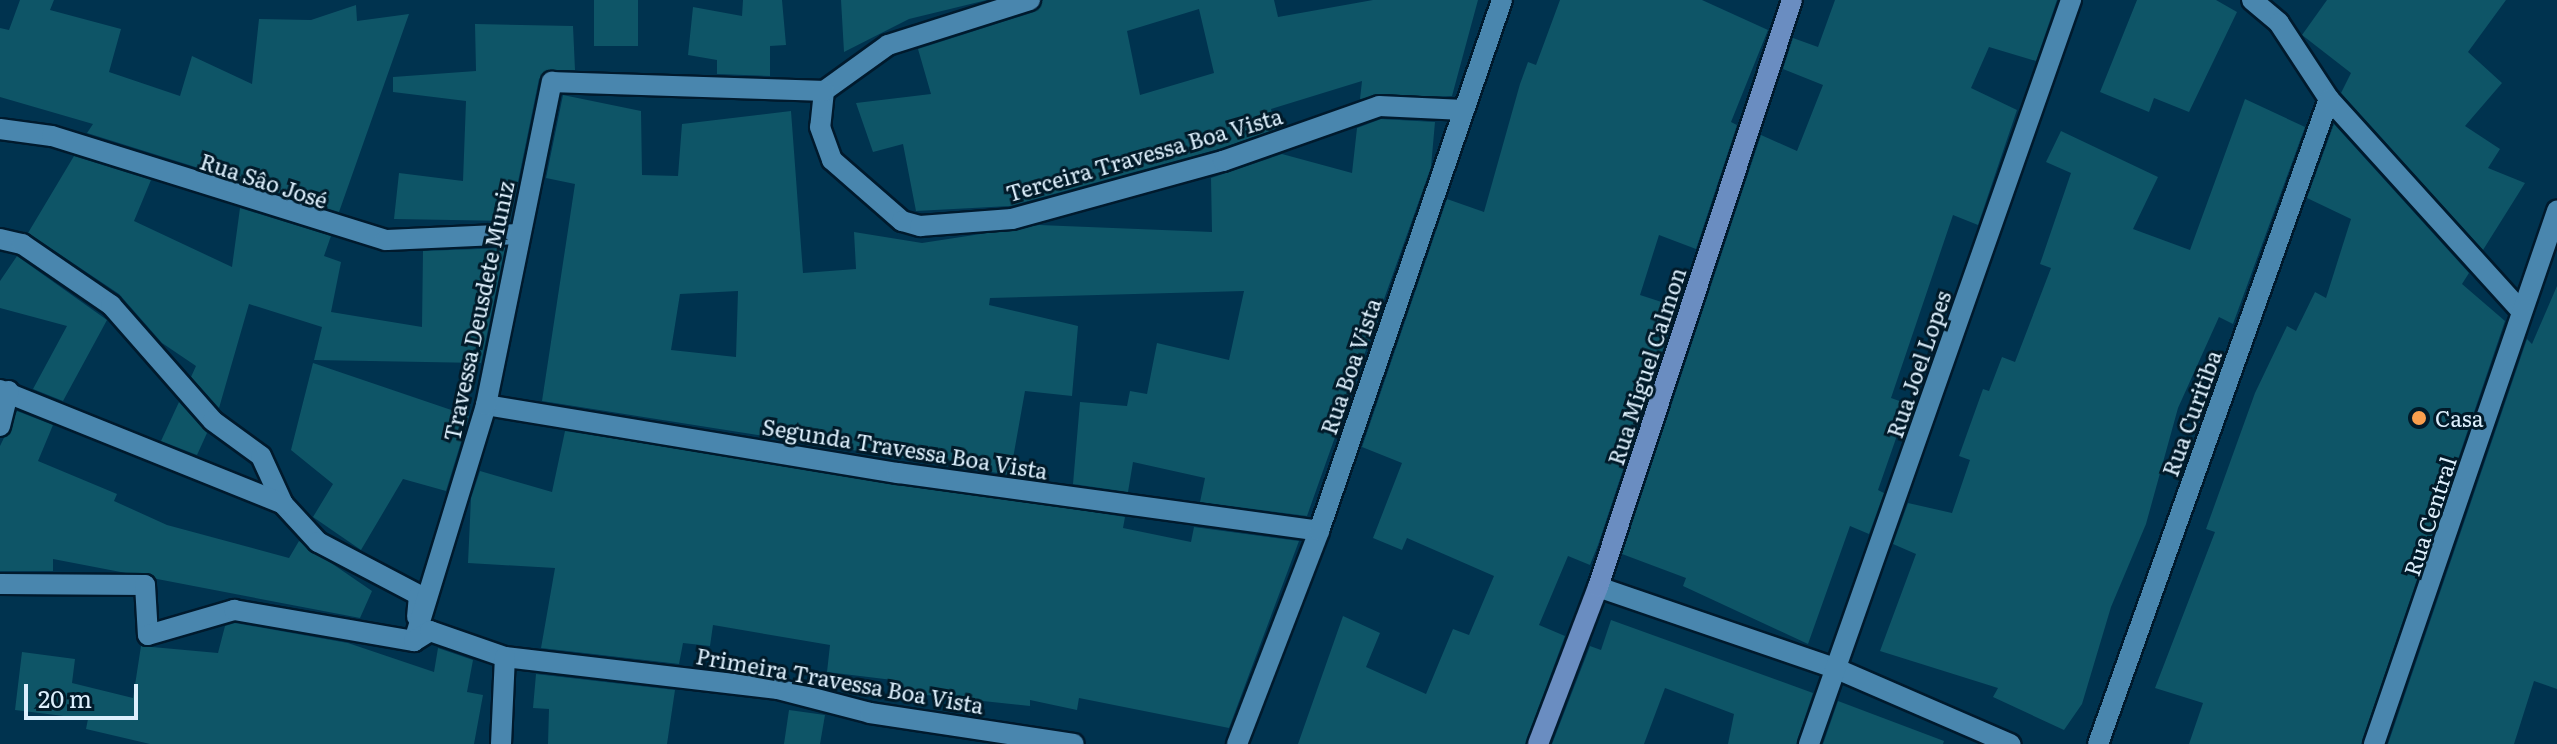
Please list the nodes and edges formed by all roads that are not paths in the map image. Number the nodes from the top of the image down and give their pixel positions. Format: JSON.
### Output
{"nodes":[{"id":1,"x":1030,"y":0,"type":"edge"},
{"id":2,"x":1502,"y":0,"type":"edge"},
{"id":3,"x":1792,"y":0,"type":"edge"},
{"id":4,"x":2071,"y":0,"type":"edge"},
{"id":5,"x":2252,"y":0,"type":"edge"},
{"id":6,"x":824,"y":91,"type":"junction"},
{"id":7,"x":2329,"y":99,"type":"junction"},
{"id":8,"x":1464,"y":110,"type":"junction"},
{"id":9,"x":0,"y":129,"type":"edge"},
{"id":10,"x":2557,"y":211,"type":"edge"},
{"id":11,"x":520,"y":234,"type":"junction"},
{"id":12,"x":0,"y":239,"type":"edge"},
{"id":13,"x":2520,"y":310,"type":"junction"},
{"id":14,"x":4,"y":390,"type":"edge"},
{"id":15,"x":486,"y":405,"type":"junction"},
{"id":16,"x":0,"y":426,"type":"edge"},
{"id":17,"x":283,"y":504,"type":"junction"},
{"id":18,"x":1319,"y":531,"type":"junction"},
{"id":19,"x":0,"y":584,"type":"edge"},
{"id":20,"x":1598,"y":587,"type":"junction"},
{"id":21,"x":414,"y":641,"type":"junction"},
{"id":22,"x":505,"y":657,"type":"junction"},
{"id":23,"x":1837,"y":669,"type":"junction"},
{"id":24,"x":501,"y":744,"type":"edge"},
{"id":25,"x":1074,"y":744,"type":"edge"},
{"id":26,"x":1237,"y":744,"type":"edge"},
{"id":27,"x":1538,"y":744,"type":"edge"},
{"id":28,"x":1809,"y":744,"type":"edge"},
{"id":29,"x":2010,"y":744,"type":"edge"},
{"id":30,"x":2098,"y":744,"type":"edge"},
{"id":31,"x":2374,"y":744,"type":"edge"}],
"edges":[{"from":1,"to":6,"type":"street"},
{"from":2,"to":8,"type":"street","name":"Rua Boa Vista"},
{"from":3,"to":20,"type":"street","name":"Rua Miguel Calmon"},
{"from":4,"to":23,"type":"street","name":"Rua Joel Lopes"},
{"from":5,"to":7,"type":"street"},
{"from":6,"to":8,"type":"street","name":"Terceira Travessa Boa Vista"},
{"from":6,"to":11,"type":"street","name":"Travessa Deusdete Muniz"},
{"from":7,"to":13,"type":"street"},
{"from":7,"to":30,"type":"street","name":"Rua Curitiba"},
{"from":8,"to":18,"type":"street","name":"Rua Boa Vista"},
{"from":9,"to":11,"type":"street","name":"Rua Sâo José"},
{"from":10,"to":13,"type":"street","name":"Rua Central"},
{"from":11,"to":15,"type":"street","name":"Travessa Deusdete Muniz"},
{"from":12,"to":17,"type":"street"},
{"from":13,"to":31,"type":"street","name":"Rua Central"},
{"from":14,"to":16,"type":"street"},
{"from":14,"to":17,"type":"street"},
{"from":15,"to":18,"type":"street","name":"Segunda Travessa Boa Vista"},
{"from":15,"to":21,"type":"street","name":"Travessa Deusdete Muniz"},
{"from":17,"to":21,"type":"street"},
{"from":18,"to":26,"type":"street","name":"Rua Boa Vista"},
{"from":19,"to":21,"type":"street"},
{"from":20,"to":23,"type":"street"},
{"from":20,"to":27,"type":"street","name":"Rua Miguel Calmon"},
{"from":21,"to":22,"type":"street","name":"Primeira Travessa Boa Vista"},
{"from":22,"to":24,"type":"street"},
{"from":22,"to":25,"type":"street","name":"Primeira Travessa Boa Vista"},
{"from":23,"to":28,"type":"street","name":"Rua Joel Lopes"},
{"from":23,"to":29,"type":"street"}]}
